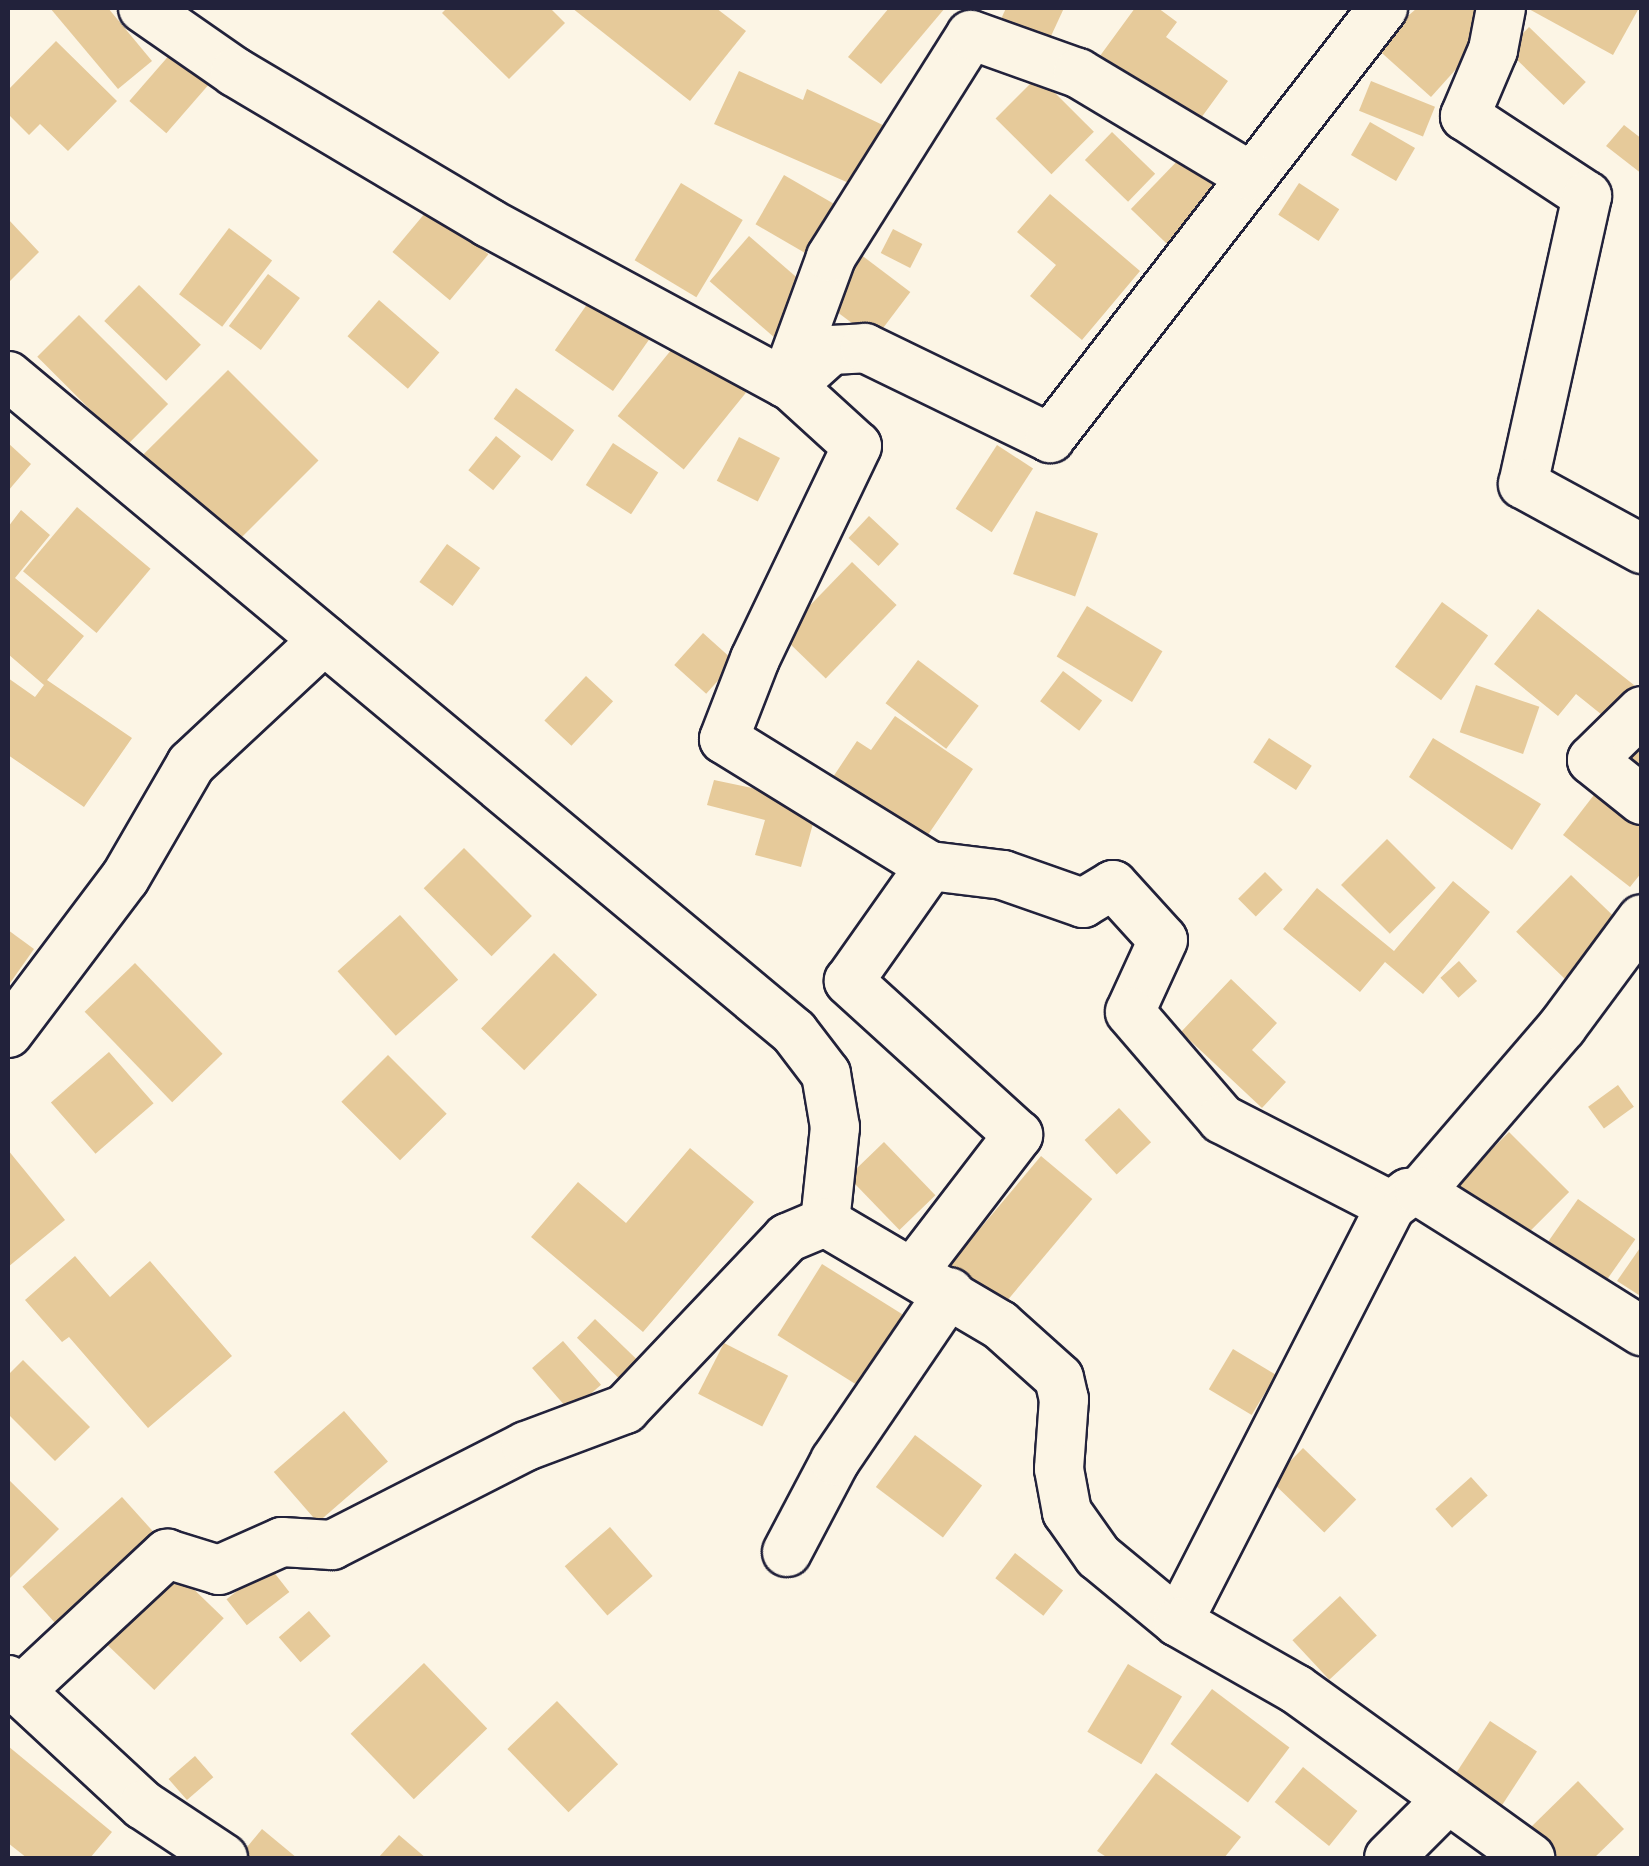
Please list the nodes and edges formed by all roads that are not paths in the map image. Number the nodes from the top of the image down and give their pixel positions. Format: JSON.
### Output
{"nodes":[{"id":1,"x":143,"y":8,"type":"edge"},
{"id":2,"x":1382,"y":8,"type":"edge"},
{"id":3,"x":1501,"y":8,"type":"edge"},
{"id":4,"x":1250,"y":176,"type":"junction"},
{"id":5,"x":8,"y":376,"type":"edge"},
{"id":6,"x":788,"y":384,"type":"junction"},
{"id":7,"x":1642,"y":549,"type":"edge"},
{"id":8,"x":324,"y":640,"type":"junction"},
{"id":9,"x":1642,"y":711,"type":"edge"},
{"id":10,"x":1642,"y":800,"type":"edge"},
{"id":11,"x":930,"y":866,"type":"junction"},
{"id":12,"x":1642,"y":919,"type":"edge"},
{"id":13,"x":8,"y":1033,"type":"edge"},
{"id":14,"x":1406,"y":1199,"type":"junction"},
{"id":15,"x":824,"y":1222,"type":"junction"},
{"id":16,"x":932,"y":1282,"type":"junction"},
{"id":17,"x":1642,"y":1331,"type":"edge"},
{"id":18,"x":787,"y":1552,"type":"dead end"},
{"id":19,"x":1178,"y":1622,"type":"junction"},
{"id":20,"x":14,"y":1685,"type":"edge"},
{"id":21,"x":1446,"y":1802,"type":"junction"},
{"id":22,"x":223,"y":1858,"type":"edge"},
{"id":23,"x":1390,"y":1858,"type":"edge"},
{"id":24,"x":1530,"y":1858,"type":"edge"}],
"edges":[{"from":1,"to":6,"type":"street"},
{"from":2,"to":4,"type":"street"},
{"from":3,"to":7,"type":"street"},
{"from":4,"to":6,"type":"street"},
{"from":4,"to":6,"type":"street"},
{"from":5,"to":8,"type":"street"},
{"from":6,"to":11,"type":"street"},
{"from":8,"to":13,"type":"street"},
{"from":8,"to":15,"type":"street"},
{"from":9,"to":10,"type":"street"},
{"from":11,"to":14,"type":"street"},
{"from":11,"to":16,"type":"street"},
{"from":12,"to":14,"type":"street"},
{"from":14,"to":17,"type":"street"},
{"from":14,"to":19,"type":"street"},
{"from":15,"to":16,"type":"street"},
{"from":15,"to":20,"type":"street"},
{"from":16,"to":18,"type":"street"},
{"from":16,"to":19,"type":"street"},
{"from":19,"to":21,"type":"street"},
{"from":20,"to":22,"type":"street"},
{"from":21,"to":23,"type":"street"},
{"from":21,"to":24,"type":"street"}]}
